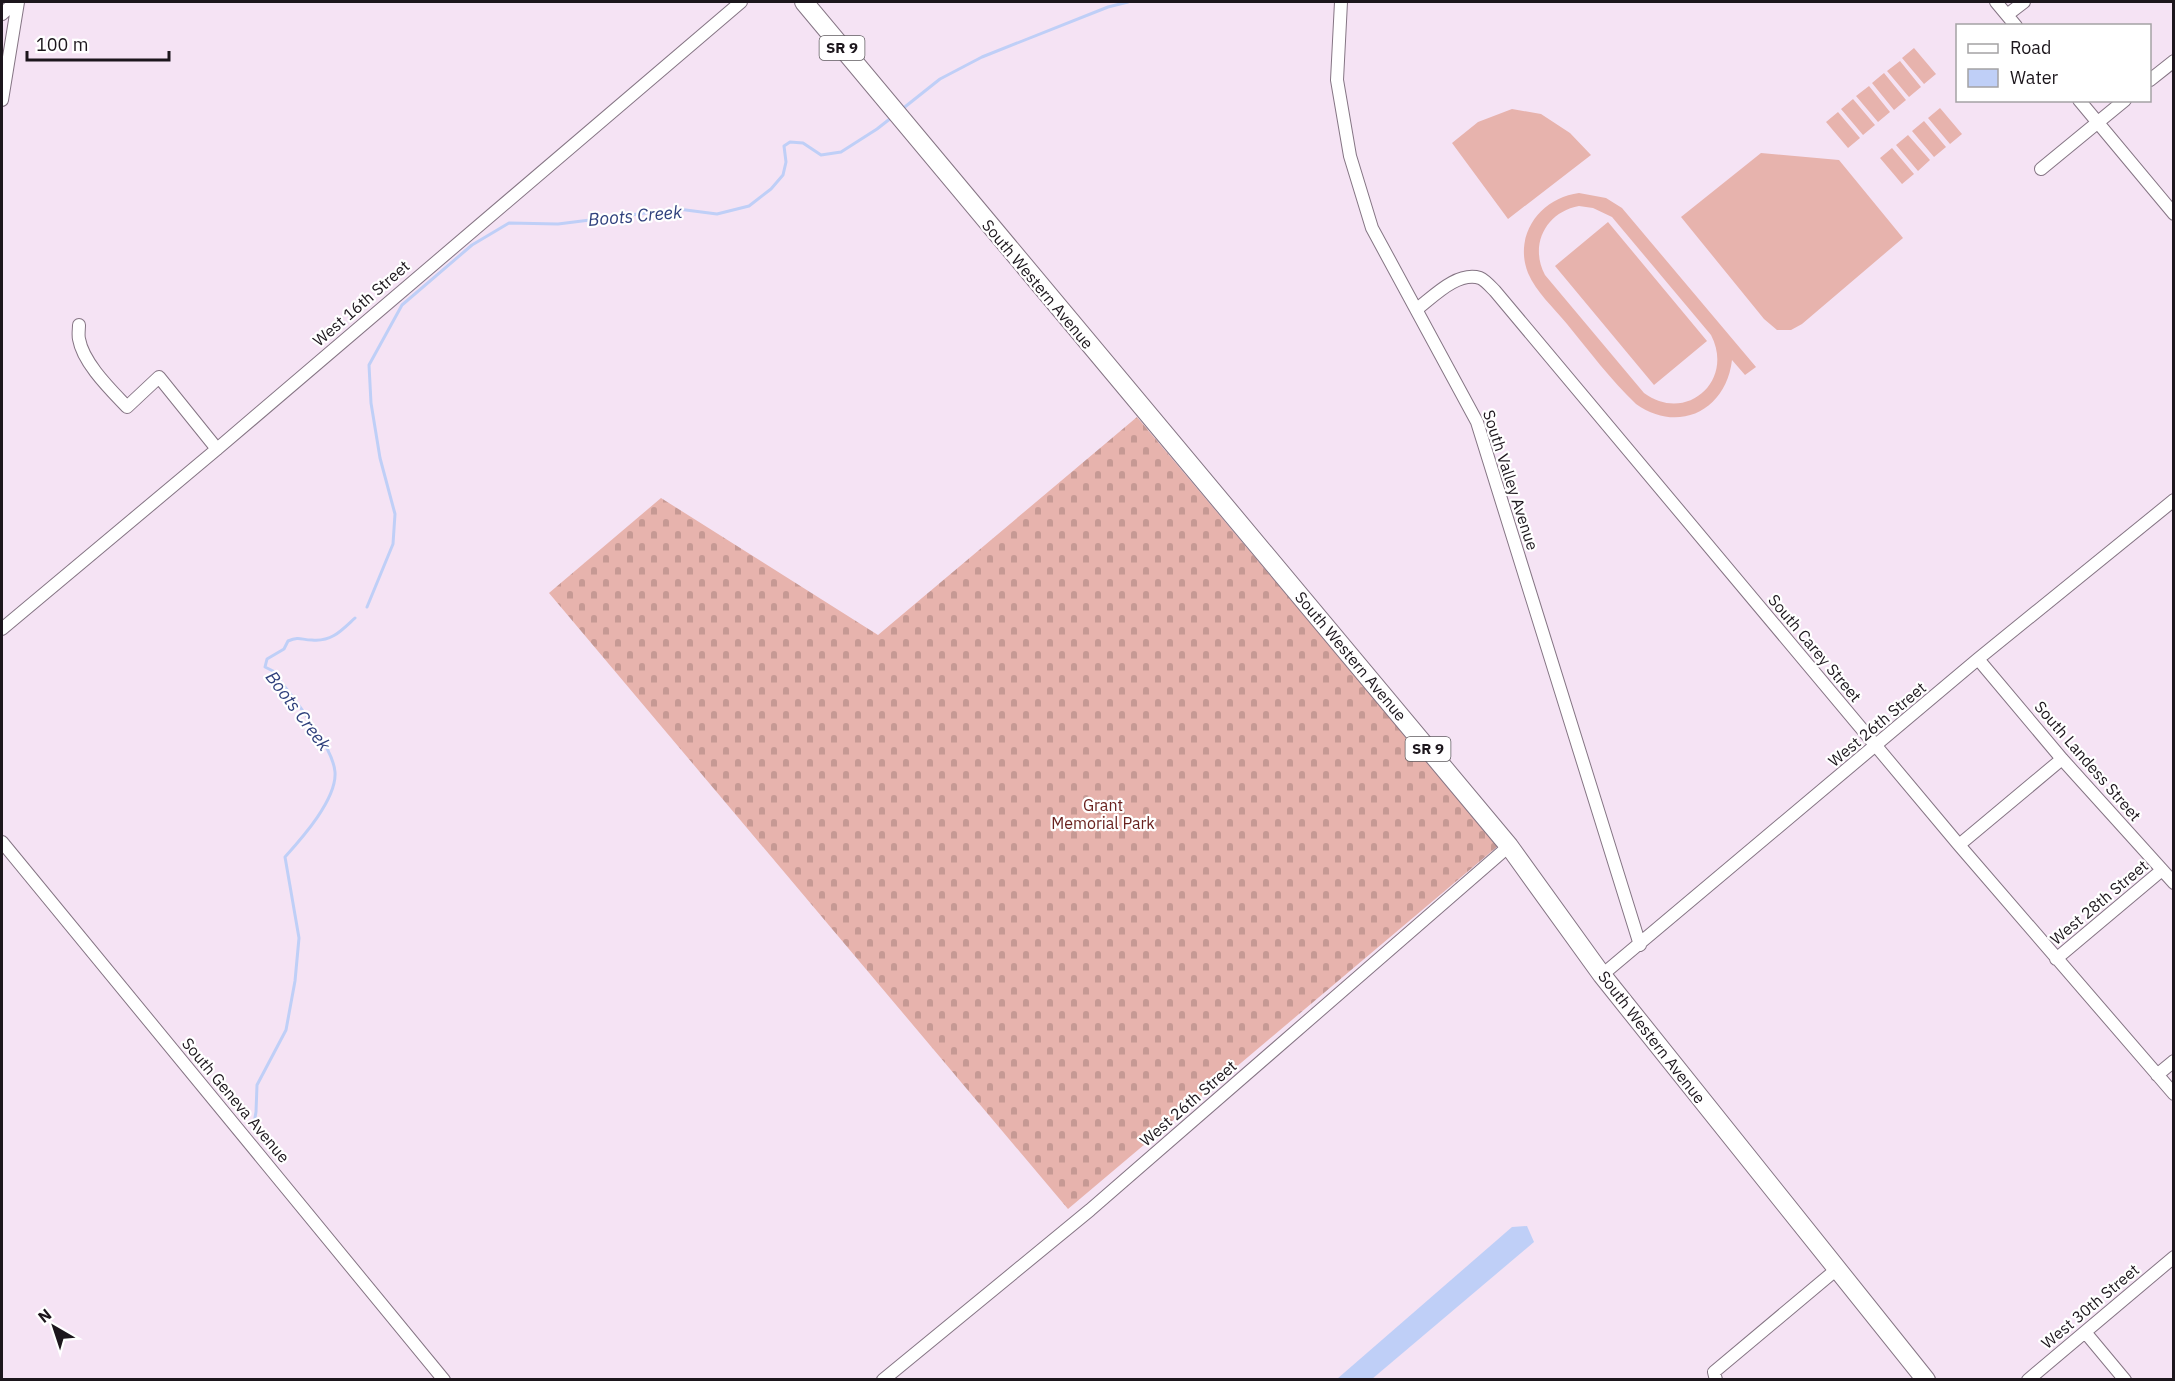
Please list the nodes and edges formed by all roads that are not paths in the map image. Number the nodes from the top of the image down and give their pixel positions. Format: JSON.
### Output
{"nodes":[{"id":1,"x":17,"y":2,"type":"edge"},
{"id":2,"x":741,"y":2,"type":"edge"},
{"id":3,"x":804,"y":2,"type":"edge"},
{"id":4,"x":1341,"y":2,"type":"edge"},
{"id":5,"x":1996,"y":2,"type":"edge"},
{"id":6,"x":2024,"y":2,"type":"edge"},
{"id":7,"x":2,"y":14,"type":"edge"},
{"id":8,"x":2007,"y":15,"type":"junction"},
{"id":9,"x":2014,"y":24,"type":"edge"},
{"id":10,"x":2174,"y":61,"type":"edge"},
{"id":11,"x":2151,"y":79,"type":"edge"},
{"id":12,"x":2,"y":100,"type":"edge"},
{"id":13,"x":2081,"y":102,"type":"edge"},
{"id":14,"x":2123,"y":102,"type":"edge"},
{"id":15,"x":2098,"y":123,"type":"junction"},
{"id":16,"x":2041,"y":169,"type":"dead end"},
{"id":17,"x":2174,"y":214,"type":"edge"},
{"id":18,"x":1417,"y":309,"type":"junction"},
{"id":19,"x":79,"y":325,"type":"dead end"},
{"id":20,"x":217,"y":449,"type":"junction"},
{"id":21,"x":2174,"y":500,"type":"edge"},
{"id":22,"x":2,"y":629,"type":"edge"},
{"id":23,"x":1978,"y":659,"type":"junction"},
{"id":24,"x":1876,"y":746,"type":"junction"},
{"id":25,"x":2062,"y":759,"type":"junction"},
{"id":26,"x":2,"y":842,"type":"edge"},
{"id":27,"x":1959,"y":844,"type":"junction"},
{"id":28,"x":1509,"y":846,"type":"junction"},
{"id":29,"x":2162,"y":870,"type":"junction"},
{"id":30,"x":2174,"y":884,"type":"edge"},
{"id":31,"x":1640,"y":945,"type":"junction"},
{"id":32,"x":2056,"y":959,"type":"junction"},
{"id":33,"x":1602,"y":975,"type":"junction"},
{"id":34,"x":2174,"y":1061,"type":"edge"},
{"id":35,"x":2157,"y":1075,"type":"junction"},
{"id":36,"x":2174,"y":1094,"type":"edge"},
{"id":37,"x":2174,"y":1257,"type":"edge"},
{"id":38,"x":1837,"y":1269,"type":"junction"},
{"id":39,"x":2085,"y":1332,"type":"junction"},
{"id":40,"x":444,"y":1380,"type":"edge"},
{"id":41,"x":883,"y":1380,"type":"edge"},
{"id":42,"x":1716,"y":1380,"type":"edge"},
{"id":43,"x":1926,"y":1380,"type":"edge"},
{"id":44,"x":2028,"y":1380,"type":"edge"},
{"id":45,"x":2125,"y":1380,"type":"edge"}],
"edges":[{"from":1,"to":7,"type":"street"},
{"from":1,"to":12,"type":"street"},
{"from":2,"to":20,"type":"street","name":"West 16th Street"},
{"from":3,"to":28,"type":"highway","name":"South Western Avenue","number":"SR 9"},
{"from":4,"to":18,"type":"street","name":"South Valley Avenue"},
{"from":5,"to":8,"type":"street"},
{"from":6,"to":8,"type":"street"},
{"from":8,"to":9,"type":"street"},
{"from":10,"to":11,"type":"street"},
{"from":13,"to":15,"type":"street"},
{"from":14,"to":15,"type":"street"},
{"from":15,"to":16,"type":"street"},
{"from":15,"to":17,"type":"street"},
{"from":18,"to":24,"type":"street","name":"South Carey Street"},
{"from":18,"to":31,"type":"street","name":"South Valley Avenue"},
{"from":19,"to":20,"type":"street"},
{"from":20,"to":22,"type":"street","name":"West 16th Street"},
{"from":21,"to":23,"type":"street","name":"West 26th Street"},
{"from":23,"to":24,"type":"street","name":"West 26th Street"},
{"from":23,"to":25,"type":"street","name":"South Landess Street"},
{"from":24,"to":27,"type":"street","name":"South Carey Street"},
{"from":24,"to":31,"type":"street","name":"West 26th Street"},
{"from":25,"to":27,"type":"street"},
{"from":25,"to":29,"type":"street","name":"South Landess Street"},
{"from":26,"to":40,"type":"street","name":"South Geneva Avenue"},
{"from":27,"to":32,"type":"street","name":"South Carey Street"},
{"from":28,"to":33,"type":"highway","name":"South Western Avenue","number":"SR 9"},
{"from":28,"to":41,"type":"street","name":"West 26th Street"},
{"from":29,"to":30,"type":"street","name":"South Landess Street"},
{"from":29,"to":32,"type":"street","name":"West 28th Street"},
{"from":31,"to":33,"type":"street","name":"West 26th Street"},
{"from":32,"to":35,"type":"street","name":"South Carey Street"},
{"from":33,"to":38,"type":"highway","name":"South Western Avenue","number":"SR 9"},
{"from":34,"to":35,"type":"street"},
{"from":35,"to":36,"type":"street","name":"South Carey Street"},
{"from":37,"to":39,"type":"street","name":"West 30th Street"},
{"from":38,"to":42,"type":"street"},
{"from":38,"to":43,"type":"highway","name":"South Western Avenue","number":"SR 9"},
{"from":39,"to":44,"type":"street","name":"West 30th Street"},
{"from":39,"to":45,"type":"street"}]}
